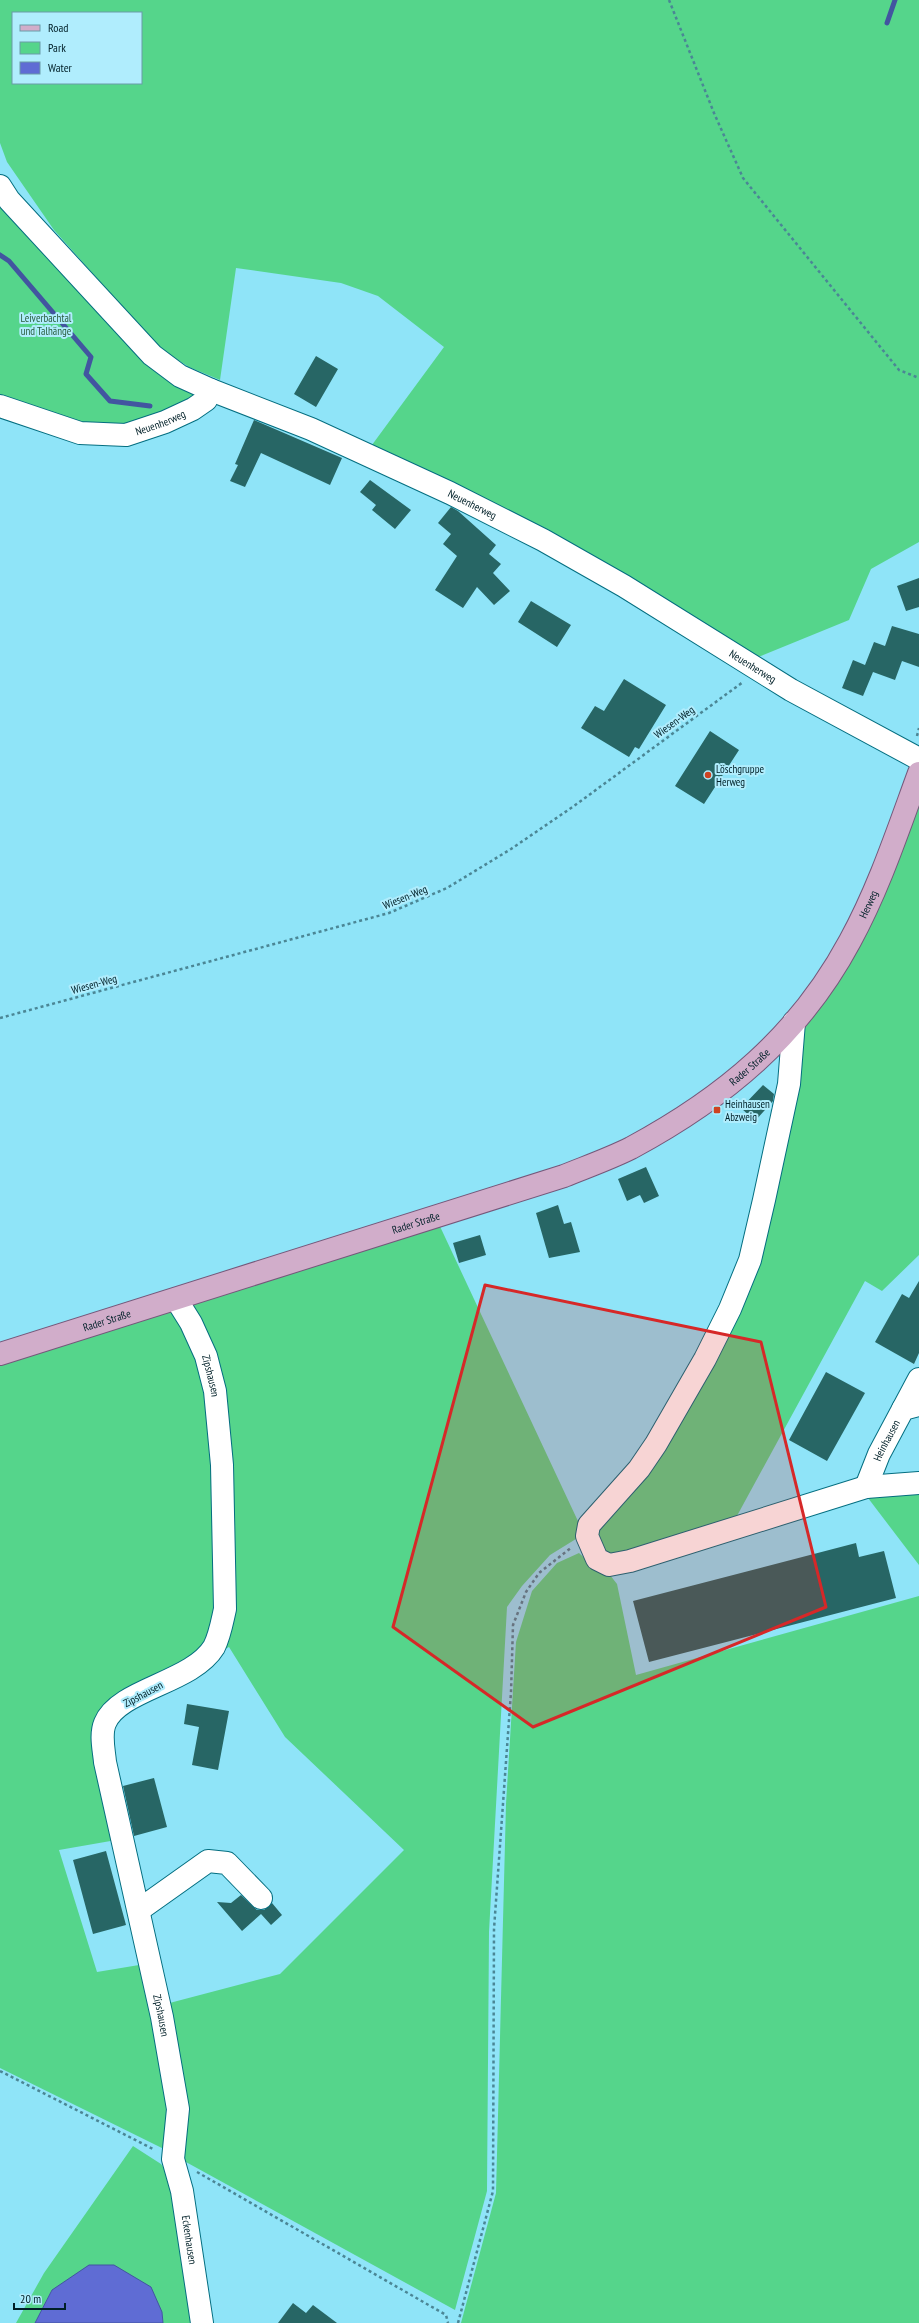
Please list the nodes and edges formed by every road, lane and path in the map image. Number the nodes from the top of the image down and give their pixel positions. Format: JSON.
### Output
{"nodes":[{"id":1,"x":669,"y":0,"type":"edge"},
{"id":2,"x":0,"y":186,"type":"edge"},
{"id":3,"x":919,"y":378,"type":"edge"},
{"id":4,"x":211,"y":390,"type":"junction"},
{"id":5,"x":0,"y":406,"type":"edge"},
{"id":6,"x":758,"y":668,"type":"junction"},
{"id":7,"x":919,"y":760,"type":"edge"},
{"id":8,"x":919,"y":773,"type":"edge"},
{"id":9,"x":0,"y":1018,"type":"edge"},
{"id":10,"x":794,"y":1022,"type":"junction"},
{"id":11,"x":176,"y":1299,"type":"junction"},
{"id":12,"x":0,"y":1354,"type":"edge"},
{"id":13,"x":919,"y":1379,"type":"edge"},
{"id":14,"x":911,"y":1407,"type":"edge"},
{"id":15,"x":919,"y":1482,"type":"edge"},
{"id":16,"x":866,"y":1487,"type":"junction"},
{"id":17,"x":587,"y":1536,"type":"junction"},
{"id":18,"x":261,"y":1898,"type":"dead end"},
{"id":19,"x":139,"y":1910,"type":"junction"},
{"id":20,"x":0,"y":2071,"type":"edge"},
{"id":21,"x":173,"y":2159,"type":"junction"},
{"id":22,"x":202,"y":2323,"type":"edge"},
{"id":23,"x":448,"y":2323,"type":"edge"},
{"id":24,"x":458,"y":2323,"type":"edge"}],
"edges":[{"from":1,"to":3,"type":"path"},
{"from":2,"to":4,"type":"street"},
{"from":4,"to":5,"type":"street","name":"Neuenherweg"},
{"from":4,"to":6,"type":"street","name":"Neuenherweg"},
{"from":6,"to":7,"type":"street","name":"Neuenherweg"},
{"from":6,"to":9,"type":"path","name":"Wiesen-Weg"},
{"from":8,"to":10,"type":"main road","name":"Herweg"},
{"from":10,"to":11,"type":"main road","name":"Rader Straße"},
{"from":10,"to":17,"type":"street"},
{"from":11,"to":12,"type":"main road","name":"Rader Straße"},
{"from":11,"to":19,"type":"street","name":"Zipshausen"},
{"from":13,"to":14,"type":"street","name":"Heinhausen"},
{"from":14,"to":16,"type":"street","name":"Heinhausen"},
{"from":15,"to":16,"type":"street"},
{"from":16,"to":17,"type":"street"},
{"from":17,"to":24,"type":"path"},
{"from":18,"to":19,"type":"street"},
{"from":19,"to":21,"type":"street","name":"Zipshausen"},
{"from":20,"to":21,"type":"path"},
{"from":21,"to":22,"type":"street","name":"Eckenhausen"},
{"from":21,"to":23,"type":"path"}]}
